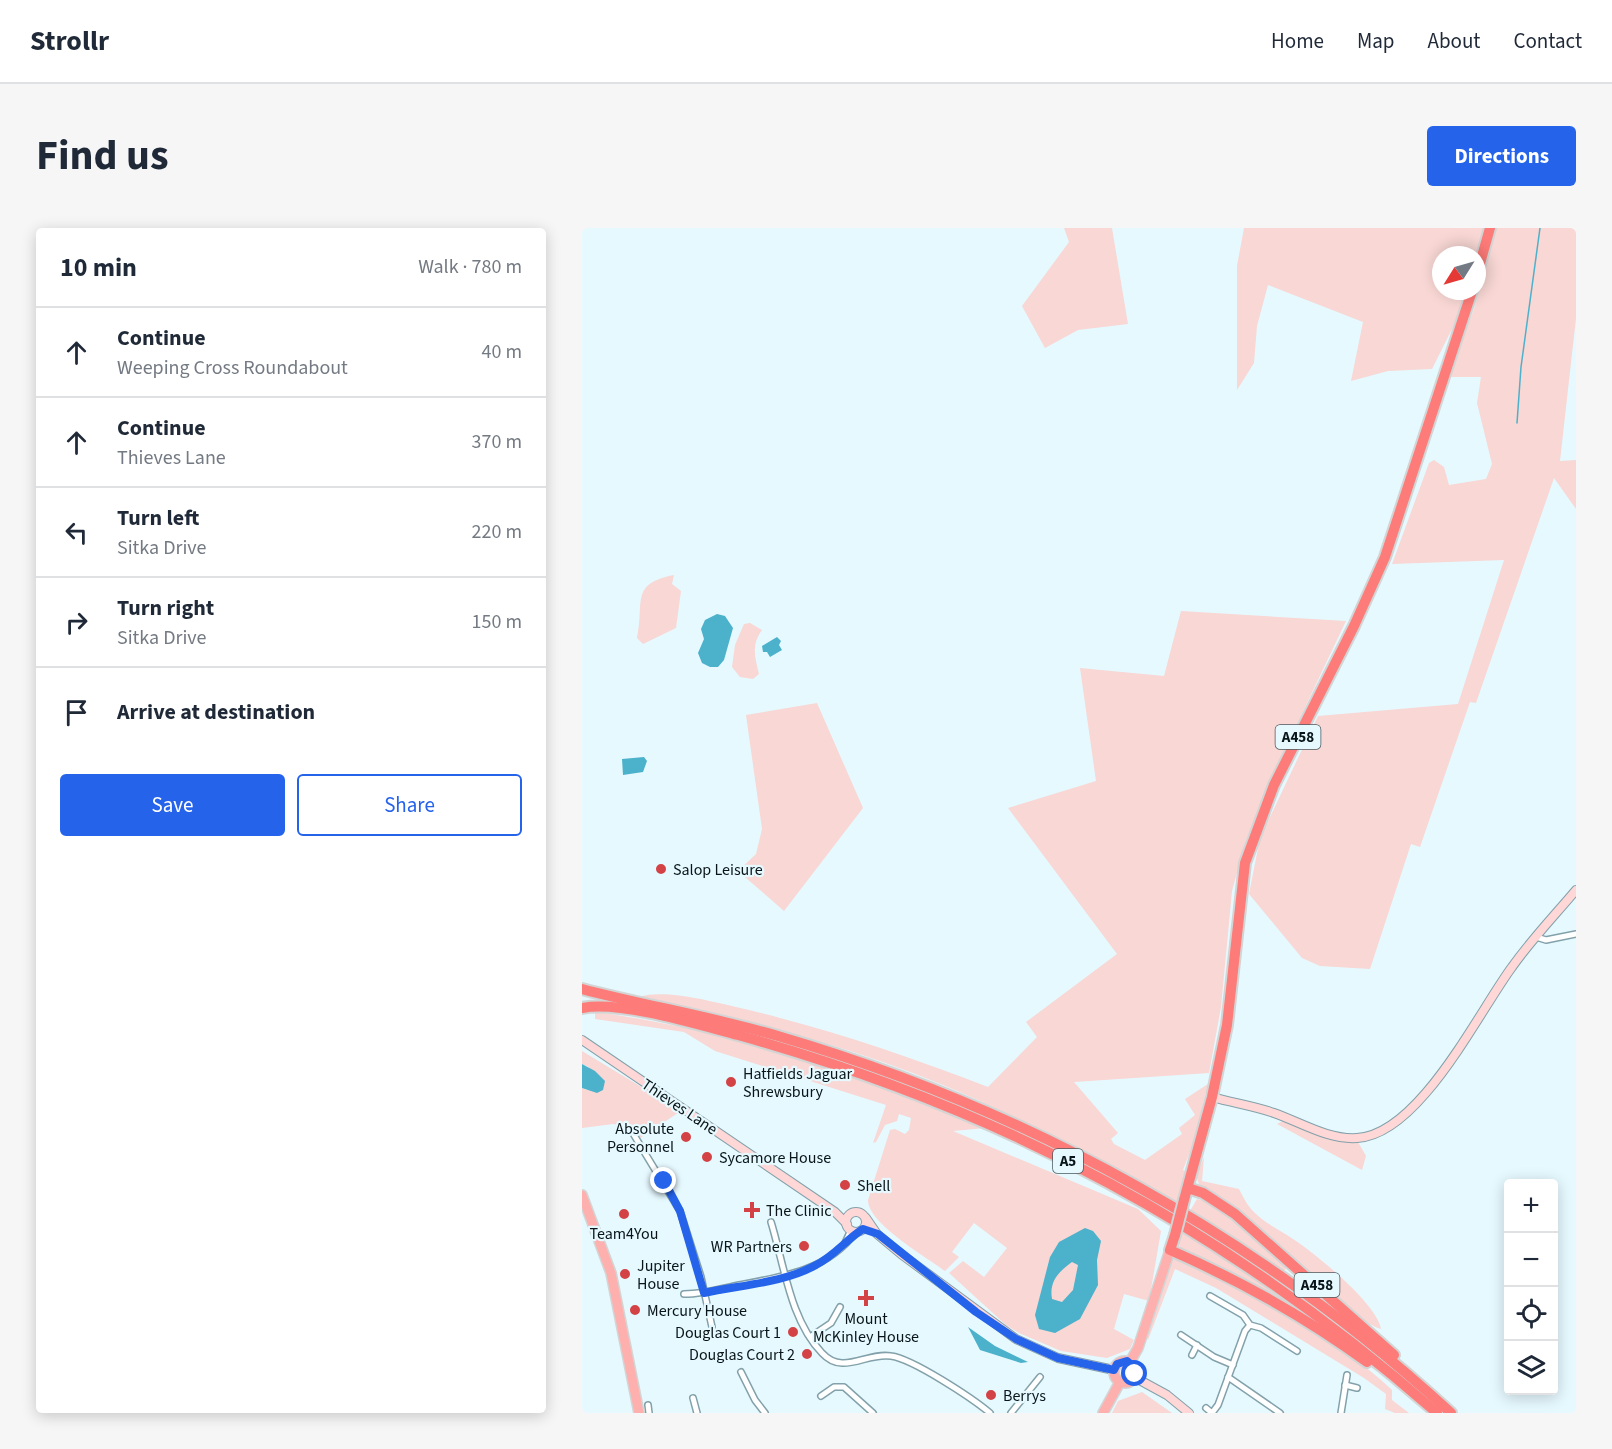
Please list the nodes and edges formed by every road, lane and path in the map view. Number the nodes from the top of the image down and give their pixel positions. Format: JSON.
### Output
{"nodes":[{"id":1,"x":1490,"y":228,"type":"edge"},
{"id":2,"x":1485,"y":246,"type":"edge"},
{"id":3,"x":1469,"y":300,"type":"edge"},
{"id":4,"x":1576,"y":890,"type":"edge"},
{"id":5,"x":1576,"y":934,"type":"edge"},
{"id":6,"x":1536,"y":937,"type":"junction"},
{"id":7,"x":582,"y":989,"type":"edge"},
{"id":8,"x":582,"y":1008,"type":"edge"},
{"id":9,"x":583,"y":1041,"type":"edge"},
{"id":10,"x":1212,"y":1097,"type":"junction"},
{"id":11,"x":634,"y":1136,"type":"dead end"},
{"id":12,"x":1188,"y":1188,"type":"junction"},
{"id":13,"x":582,"y":1196,"type":"edge"},
{"id":14,"x":835,"y":1212,"type":"junction"},
{"id":15,"x":851,"y":1213,"type":"junction"},
{"id":16,"x":866,"y":1218,"type":"junction"},
{"id":17,"x":771,"y":1222,"type":"dead end"},
{"id":18,"x":854,"y":1229,"type":"junction"},
{"id":19,"x":878,"y":1234,"type":"junction"},
{"id":20,"x":1170,"y":1250,"type":"junction"},
{"id":21,"x":788,"y":1276,"type":"junction"},
{"id":22,"x":704,"y":1293,"type":"junction"},
{"id":23,"x":684,"y":1294,"type":"dead end"},
{"id":24,"x":1210,"y":1296,"type":"dead end"},
{"id":25,"x":840,"y":1307,"type":"dead end"},
{"id":26,"x":1250,"y":1325,"type":"junction"},
{"id":27,"x":712,"y":1327,"type":"dead end"},
{"id":28,"x":1181,"y":1335,"type":"dead end"},
{"id":29,"x":810,"y":1337,"type":"junction"},
{"id":30,"x":1197,"y":1345,"type":"junction"},
{"id":31,"x":1293,"y":1350,"type":"dead end"},
{"id":32,"x":1192,"y":1355,"type":"dead end"},
{"id":33,"x":1130,"y":1362,"type":"junction"},
{"id":34,"x":1233,"y":1365,"type":"junction"},
{"id":35,"x":1114,"y":1370,"type":"junction"},
{"id":36,"x":752,"y":1373,"type":"dead end"},
{"id":37,"x":1347,"y":1375,"type":"dead end"},
{"id":38,"x":1040,"y":1377,"type":"dead end"},
{"id":39,"x":1134,"y":1377,"type":"junction"},
{"id":40,"x":1228,"y":1377,"type":"junction"},
{"id":41,"x":1120,"y":1382,"type":"junction"},
{"id":42,"x":1402,"y":1382,"type":"junction"},
{"id":43,"x":1034,"y":1385,"type":"junction"},
{"id":44,"x":1346,"y":1385,"type":"junction"},
{"id":45,"x":1356,"y":1388,"type":"dead end"},
{"id":46,"x":1041,"y":1390,"type":"dead end"},
{"id":47,"x":825,"y":1395,"type":"dead end"},
{"id":48,"x":1434,"y":1397,"type":"junction"},
{"id":49,"x":693,"y":1398,"type":"dead end"},
{"id":50,"x":1206,"y":1408,"type":"dead end"},
{"id":51,"x":639,"y":1413,"type":"edge"},
{"id":52,"x":697,"y":1413,"type":"edge"},
{"id":53,"x":765,"y":1413,"type":"edge"},
{"id":54,"x":873,"y":1413,"type":"edge"},
{"id":55,"x":990,"y":1413,"type":"edge"},
{"id":56,"x":1011,"y":1413,"type":"edge"},
{"id":57,"x":1103,"y":1413,"type":"edge"},
{"id":58,"x":1189,"y":1413,"type":"edge"},
{"id":59,"x":1280,"y":1413,"type":"edge"},
{"id":60,"x":1341,"y":1413,"type":"edge"},
{"id":61,"x":1437,"y":1413,"type":"edge"},
{"id":62,"x":1451,"y":1413,"type":"edge"}],
"edges":[{"from":1,"to":2,"type":"highway"},
{"from":3,"to":10,"type":"highway","number":"A458"},
{"from":4,"to":6,"type":"main road"},
{"from":5,"to":6,"type":"street"},
{"from":6,"to":10,"type":"main road"},
{"from":7,"to":48,"type":"highway","number":"A5"},
{"from":8,"to":42,"type":"highway","number":"A5"},
{"from":9,"to":14,"type":"main road","name":"Thieves Lane"},
{"from":10,"to":12,"type":"highway","number":"A458"},
{"from":11,"to":22,"type":"street"},
{"from":12,"to":20,"type":"highway","number":"A458","bridge":true},
{"from":12,"to":48,"type":"highway","number":"A458"},
{"from":13,"to":51,"type":"main road"},
{"from":14,"to":15,"type":"main road"},
{"from":14,"to":18,"type":"main road","name":"Thieves Lane"},
{"from":15,"to":16,"type":"main road"},
{"from":15,"to":18,"type":"main road"},
{"from":16,"to":18,"type":"main road"},
{"from":16,"to":19,"type":"main road"},
{"from":17,"to":21,"type":"street"},
{"from":18,"to":19,"type":"main road"},
{"from":18,"to":21,"type":"street"},
{"from":19,"to":35,"type":"main road"},
{"from":20,"to":33,"type":"main road","number":"A458"},
{"from":20,"to":42,"type":"highway","number":"A458"},
{"from":21,"to":22,"type":"street"},
{"from":21,"to":29,"type":"street"},
{"from":22,"to":23,"type":"street"},
{"from":22,"to":27,"type":"street"},
{"from":24,"to":26,"type":"street"},
{"from":25,"to":29,"type":"street"},
{"from":26,"to":31,"type":"street"},
{"from":26,"to":34,"type":"street"},
{"from":28,"to":30,"type":"street"},
{"from":29,"to":55,"type":"street"},
{"from":30,"to":32,"type":"street"},
{"from":30,"to":34,"type":"street"},
{"from":33,"to":35,"type":"main road"},
{"from":33,"to":39,"type":"main road"},
{"from":34,"to":40,"type":"street"},
{"from":35,"to":41,"type":"main road"},
{"from":36,"to":53,"type":"street"},
{"from":37,"to":44,"type":"street"},
{"from":38,"to":43,"type":"street"},
{"from":39,"to":41,"type":"main road"},
{"from":39,"to":58,"type":"main road"},
{"from":40,"to":50,"type":"street"},
{"from":40,"to":59,"type":"street"},
{"from":41,"to":57,"type":"main road"},
{"from":42,"to":61,"type":"highway","number":"A5"},
{"from":43,"to":46,"type":"street"},
{"from":43,"to":56,"type":"street"},
{"from":44,"to":45,"type":"street"},
{"from":44,"to":60,"type":"street"},
{"from":47,"to":54,"type":"street"},
{"from":48,"to":62,"type":"highway","number":"A5"},
{"from":49,"to":52,"type":"street"}]}
